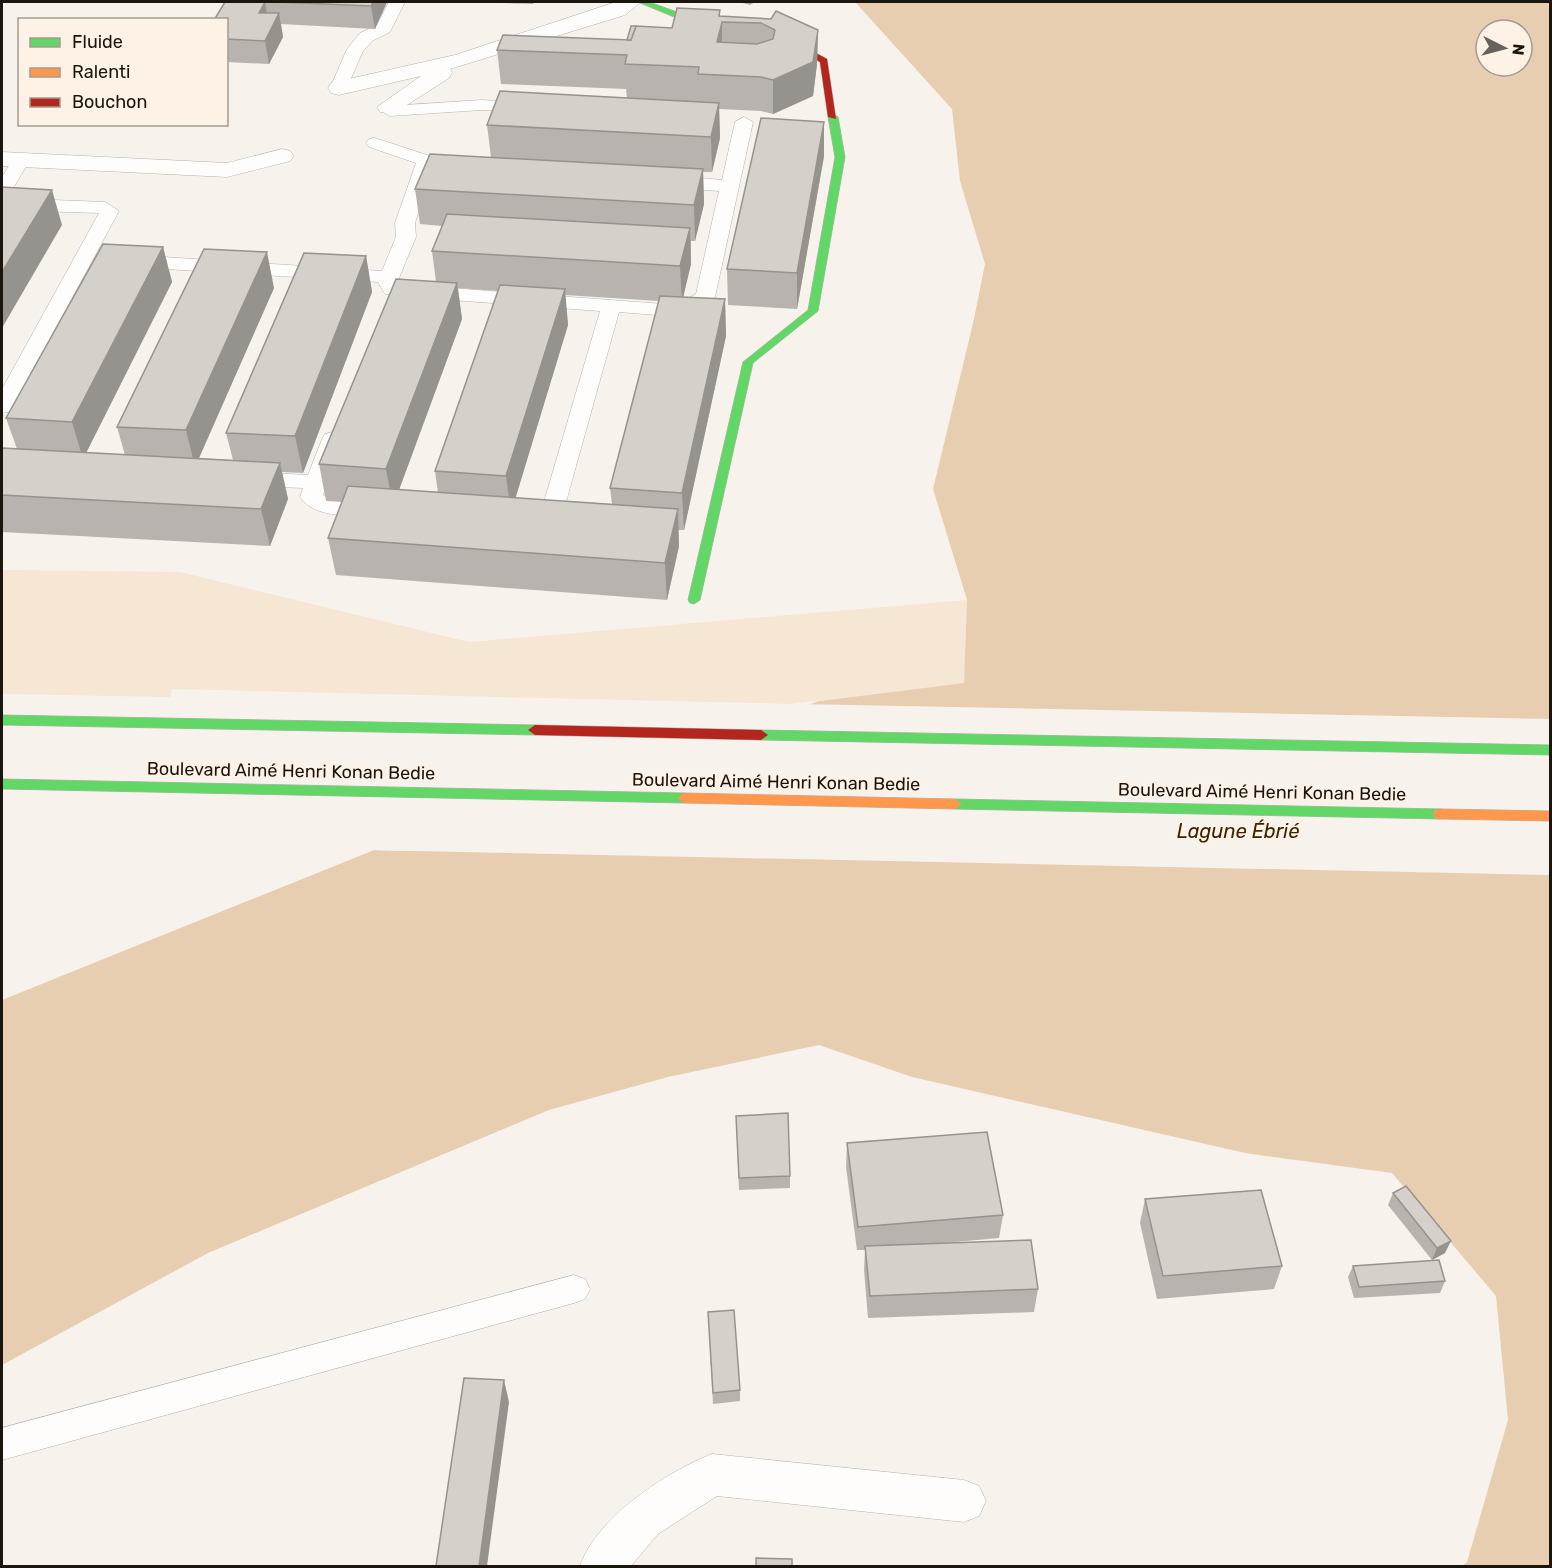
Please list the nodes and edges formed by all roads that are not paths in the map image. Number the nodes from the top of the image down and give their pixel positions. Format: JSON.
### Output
{"nodes":[{"id":1,"x":397,"y":2,"type":"edge"},
{"id":2,"x":630,"y":2,"type":"edge"},
{"id":3,"x":642,"y":2,"type":"edge"},
{"id":4,"x":738,"y":31,"type":"edge"},
{"id":5,"x":760,"y":33,"type":"edge"},
{"id":6,"x":461,"y":60,"type":"junction"},
{"id":7,"x":339,"y":88,"type":"joint"},
{"id":8,"x":389,"y":109,"type":"joint"},
{"id":9,"x":554,"y":110,"type":"edge"},
{"id":10,"x":720,"y":121,"type":"edge"},
{"id":11,"x":744,"y":122,"type":"junction"},
{"id":12,"x":767,"y":123,"type":"edge"},
{"id":13,"x":813,"y":126,"type":"edge"},
{"id":14,"x":835,"y":128,"type":"junction"},
{"id":15,"x":375,"y":143,"type":"dead end"},
{"id":16,"x":282,"y":156,"type":"dead end"},
{"id":17,"x":11,"y":159,"type":"edge"},
{"id":18,"x":427,"y":161,"type":"junction"},
{"id":19,"x":483,"y":167,"type":"edge"},
{"id":20,"x":648,"y":180,"type":"edge"},
{"id":21,"x":730,"y":186,"type":"junction"},
{"id":22,"x":2,"y":191,"type":"edge"},
{"id":23,"x":2,"y":204,"type":"edge"},
{"id":24,"x":85,"y":258,"type":"junction"},
{"id":25,"x":391,"y":284,"type":"junction"},
{"id":26,"x":611,"y":306,"type":"junction"},
{"id":27,"x":384,"y":311,"type":"edge"},
{"id":28,"x":2,"y":407,"type":"edge"},
{"id":29,"x":342,"y":418,"type":"edge"},
{"id":30,"x":235,"y":478,"type":"edge"},
{"id":31,"x":316,"y":482,"type":"junction"},
{"id":32,"x":397,"y":510,"type":"edge"},
{"id":33,"x":515,"y":518,"type":"edge"},
{"id":34,"x":693,"y":600,"type":"dead end"},
{"id":35,"x":2,"y":720,"type":"edge"},
{"id":36,"x":1551,"y":750,"type":"edge"},
{"id":37,"x":2,"y":784,"type":"edge"},
{"id":38,"x":1551,"y":816,"type":"edge"},
{"id":39,"x":574,"y":1289,"type":"dead end"},
{"id":40,"x":2,"y":1444,"type":"edge"},
{"id":41,"x":964,"y":1501,"type":"dead end"},
{"id":42,"x":602,"y":1566,"type":"edge"}],
"edges":[{"from":1,"to":7,"type":"lane"},
{"from":2,"to":6,"type":"street"},
{"from":3,"to":4,"type":"main road"},
{"from":5,"to":14,"type":"main road"},
{"from":6,"to":7,"type":"street"},
{"from":6,"to":8,"type":"street"},
{"from":8,"to":9,"type":"lane"},
{"from":10,"to":11,"type":"lane"},
{"from":11,"to":12,"type":"lane"},
{"from":11,"to":21,"type":"lane"},
{"from":13,"to":14,"type":"lane"},
{"from":14,"to":34,"type":"main road"},
{"from":15,"to":18,"type":"lane"},
{"from":16,"to":17,"type":"street"},
{"from":17,"to":22,"type":"lane"},
{"from":18,"to":19,"type":"lane"},
{"from":18,"to":25,"type":"lane"},
{"from":20,"to":21,"type":"lane"},
{"from":21,"to":26,"type":"lane"},
{"from":23,"to":24,"type":"lane"},
{"from":24,"to":25,"type":"lane"},
{"from":24,"to":28,"type":"lane"},
{"from":25,"to":26,"type":"lane"},
{"from":25,"to":27,"type":"lane"},
{"from":26,"to":33,"type":"lane"},
{"from":29,"to":31,"type":"lane"},
{"from":30,"to":31,"type":"lane"},
{"from":31,"to":32,"type":"lane"},
{"from":35,"to":36,"type":"main road"},
{"from":37,"to":38,"type":"main road","name":"Boulevard Aimé Henri Konan Bedie"},
{"from":39,"to":40,"type":"lane"},
{"from":41,"to":42,"type":"street"}]}
